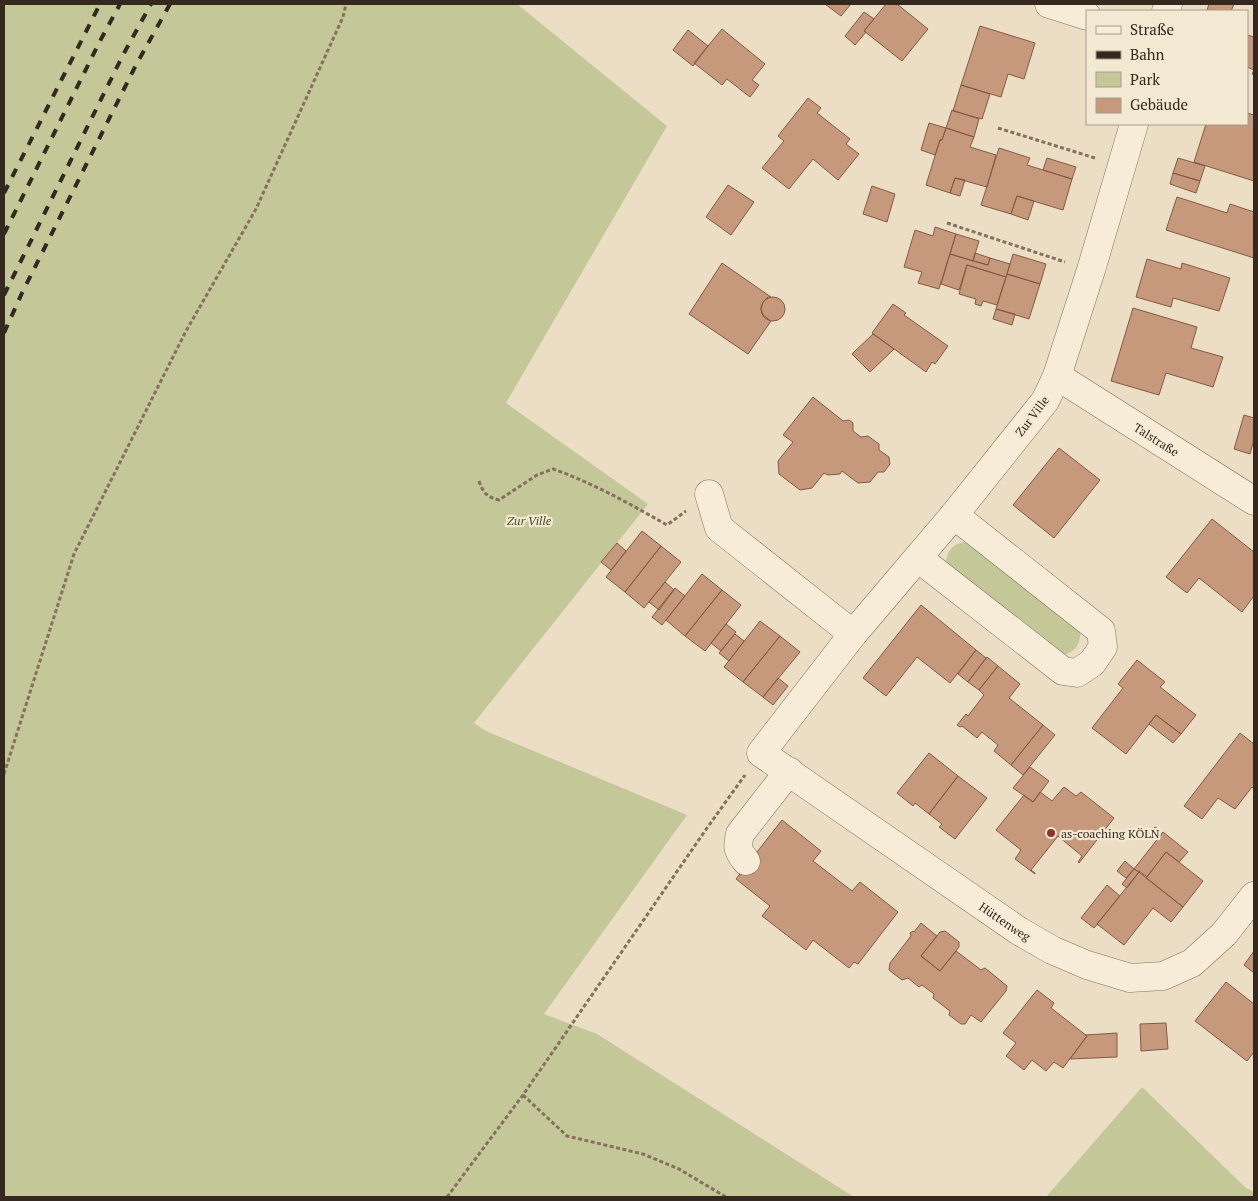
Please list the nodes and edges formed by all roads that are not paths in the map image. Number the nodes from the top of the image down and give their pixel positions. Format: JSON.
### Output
{"nodes":[{"id":1,"x":1049,"y":4,"type":"edge"},
{"id":2,"x":1086,"y":16,"type":"edge"},
{"id":3,"x":1134,"y":125,"type":"edge"},
{"id":4,"x":1057,"y":376,"type":"junction"},
{"id":5,"x":709,"y":494,"type":"road end"},
{"id":6,"x":1254,"y":502,"type":"edge"},
{"id":7,"x":954,"y":515,"type":"junction"},
{"id":8,"x":918,"y":558,"type":"junction"},
{"id":9,"x":853,"y":634,"type":"junction"},
{"id":10,"x":762,"y":753,"type":"joint"},
{"id":11,"x":788,"y":771,"type":"junction"},
{"id":12,"x":746,"y":861,"type":"dead end"},
{"id":13,"x":1254,"y":896,"type":"edge"}],
"edges":[{"from":1,"to":2,"type":"street"},
{"from":3,"to":4,"type":"street","name":"Zur Ville"},
{"from":4,"to":6,"type":"street","name":"Talstraße"},
{"from":4,"to":7,"type":"street","name":"Zur Ville"},
{"from":5,"to":9,"type":"street"},
{"from":7,"to":8,"type":"street","name":"Zur Ville"},
{"from":7,"to":8,"type":"street"},
{"from":8,"to":9,"type":"street","name":"Zur Ville"},
{"from":9,"to":10,"type":"street","name":"Zur Ville"},
{"from":10,"to":11,"type":"street","name":"Hüttenweg"},
{"from":11,"to":12,"type":"street"},
{"from":11,"to":13,"type":"street","name":"Hüttenweg"}]}
